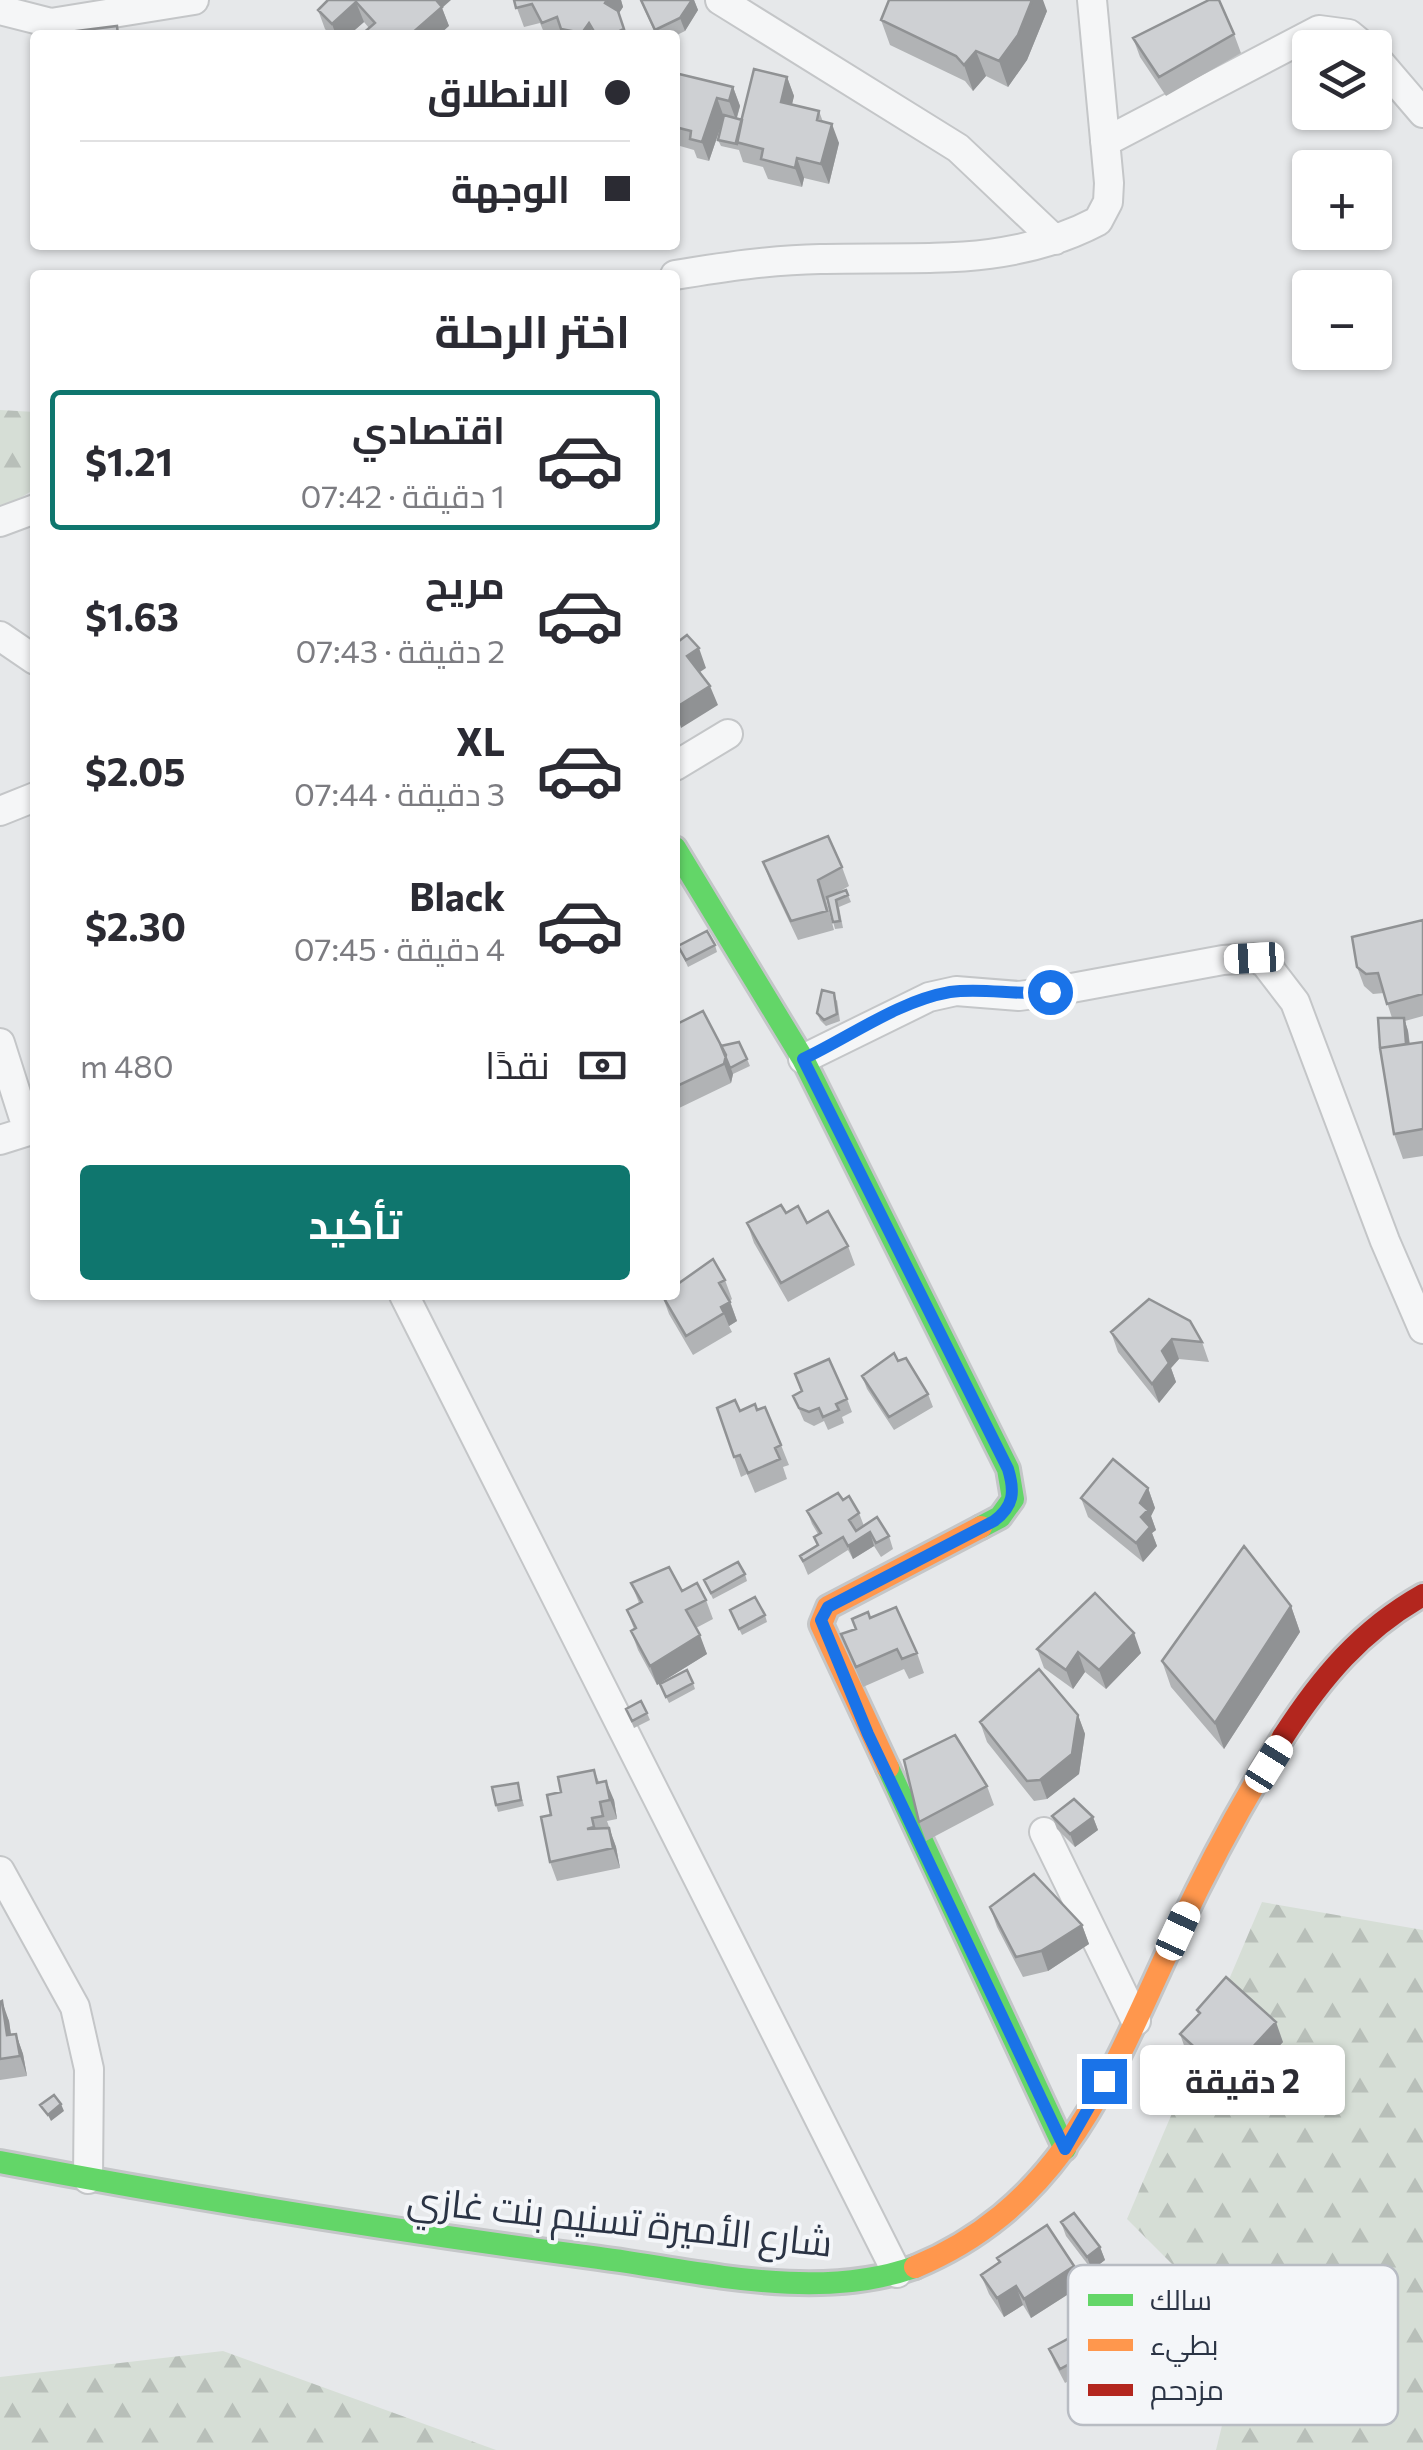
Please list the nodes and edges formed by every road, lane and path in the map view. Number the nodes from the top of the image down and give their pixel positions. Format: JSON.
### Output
{"nodes":[{"id":1,"x":194,"y":0,"type":"edge"},
{"id":2,"x":720,"y":0,"type":"edge"},
{"id":3,"x":1092,"y":0,"type":"edge"},
{"id":4,"x":0,"y":10,"type":"edge"},
{"id":5,"x":1292,"y":42,"type":"edge"},
{"id":6,"x":1392,"y":77,"type":"edge"},
{"id":7,"x":1423,"y":113,"type":"edge"},
{"id":8,"x":1105,"y":142,"type":"junction"},
{"id":9,"x":1055,"y":240,"type":"junction"},
{"id":10,"x":680,"y":274,"type":"edge"},
{"id":11,"x":30,"y":511,"type":"edge"},
{"id":12,"x":0,"y":522,"type":"edge"},
{"id":13,"x":0,"y":636,"type":"edge"},
{"id":14,"x":30,"y":657,"type":"edge"},
{"id":15,"x":728,"y":734,"type":"dead end"},
{"id":16,"x":680,"y":763,"type":"edge"},
{"id":17,"x":30,"y":798,"type":"edge"},
{"id":18,"x":0,"y":810,"type":"edge"},
{"id":19,"x":680,"y":856,"type":"edge"},
{"id":20,"x":0,"y":1043,"type":"edge"},
{"id":21,"x":803,"y":1059,"type":"junction"},
{"id":22,"x":30,"y":1125,"type":"edge"},
{"id":23,"x":30,"y":1131,"type":"edge"},
{"id":24,"x":0,"y":1140,"type":"edge"},
{"id":25,"x":407,"y":1300,"type":"edge"},
{"id":26,"x":1423,"y":1328,"type":"edge"},
{"id":27,"x":1423,"y":1595,"type":"edge"},
{"id":28,"x":1044,"y":1832,"type":"dead end"},
{"id":29,"x":0,"y":1870,"type":"edge"},
{"id":30,"x":1136,"y":2020,"type":"junction"},
{"id":31,"x":1065,"y":2149,"type":"junction"},
{"id":32,"x":0,"y":2162,"type":"edge"},
{"id":33,"x":88,"y":2179,"type":"junction"},
{"id":34,"x":896,"y":2273,"type":"junction"}],
"edges":[{"from":1,"to":4,"type":"street"},
{"from":2,"to":9,"type":"street"},
{"from":3,"to":8,"type":"street"},
{"from":5,"to":8,"type":"street"},
{"from":6,"to":7,"type":"street"},
{"from":8,"to":9,"type":"street"},
{"from":9,"to":10,"type":"street"},
{"from":11,"to":12,"type":"street"},
{"from":13,"to":14,"type":"street"},
{"from":15,"to":16,"type":"street"},
{"from":17,"to":18,"type":"street"},
{"from":19,"to":21,"type":"main road"},
{"from":20,"to":22,"type":"street"},
{"from":21,"to":26,"type":"street"},
{"from":21,"to":31,"type":"main road"},
{"from":23,"to":24,"type":"street"},
{"from":25,"to":34,"type":"street"},
{"from":27,"to":30,"type":"main road","name":"شارع الأميرة تسنيم بنت غازي"},
{"from":28,"to":30,"type":"street"},
{"from":29,"to":33,"type":"street"},
{"from":30,"to":31,"type":"main road","name":"شارع الأميرة تسنيم بنت غازي"},
{"from":31,"to":34,"type":"main road","name":"شارع الأميرة تسنيم بنت غازي"},
{"from":32,"to":33,"type":"main road","name":"شارع الأميرة تسنيم بنت غازي"},
{"from":33,"to":34,"type":"main road","name":"شارع الأميرة تسنيم بنت غازي"}]}
